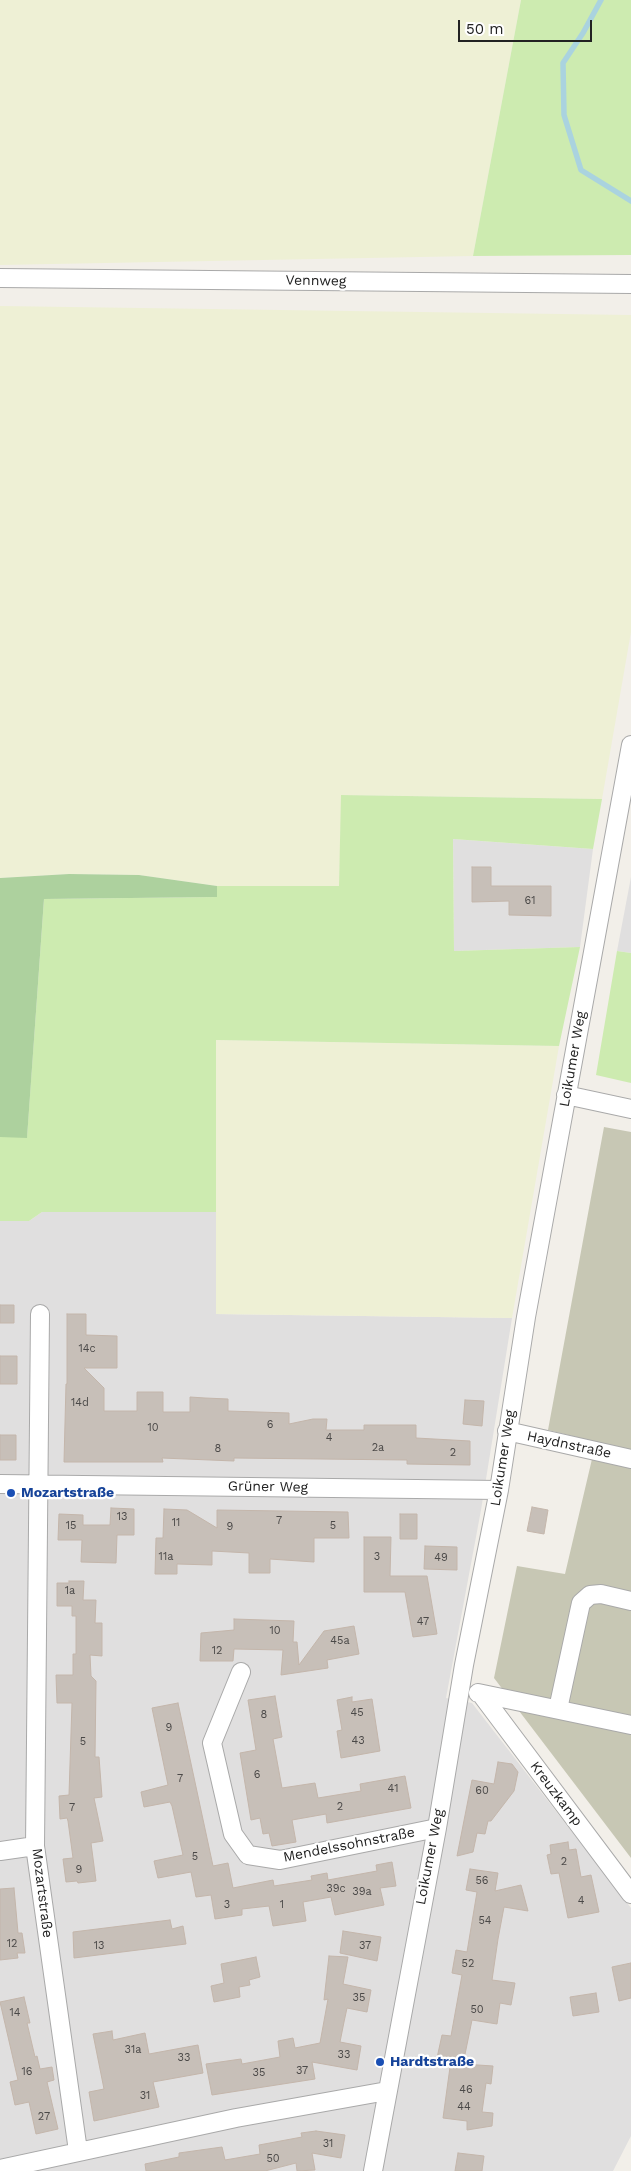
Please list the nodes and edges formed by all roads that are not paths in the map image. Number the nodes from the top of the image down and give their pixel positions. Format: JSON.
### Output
{"nodes":[{"id":1,"x":0,"y":278,"type":"edge"},
{"id":2,"x":631,"y":284,"type":"edge"},
{"id":3,"x":631,"y":745,"type":"edge"},
{"id":4,"x":566,"y":1095,"type":"junction"},
{"id":5,"x":631,"y":1108,"type":"edge"},
{"id":6,"x":40,"y":1314,"type":"dead end"},
{"id":7,"x":507,"y":1431,"type":"junction"},
{"id":8,"x":631,"y":1459,"type":"edge"},
{"id":9,"x":0,"y":1484,"type":"edge"},
{"id":10,"x":38,"y":1484,"type":"junction"},
{"id":11,"x":499,"y":1490,"type":"junction"},
{"id":12,"x":631,"y":1601,"type":"edge"},
{"id":13,"x":241,"y":1672,"type":"dead end"},
{"id":14,"x":460,"y":1689,"type":"junction"},
{"id":15,"x":481,"y":1694,"type":"junction"},
{"id":16,"x":558,"y":1709,"type":"junction"},
{"id":17,"x":631,"y":1725,"type":"edge"},
{"id":18,"x":437,"y":1828,"type":"junction"},
{"id":19,"x":35,"y":1846,"type":"junction"},
{"id":20,"x":0,"y":1851,"type":"edge"},
{"id":21,"x":631,"y":1894,"type":"edge"},
{"id":22,"x":388,"y":2091,"type":"junction"},
{"id":23,"x":78,"y":2151,"type":"junction"},
{"id":24,"x":10,"y":2168,"type":"edge"},
{"id":25,"x":373,"y":2171,"type":"edge"}],
"edges":[{"from":1,"to":2,"type":"street","name":"Vennweg"},
{"from":3,"to":4,"type":"street","name":"Loikumer Weg"},
{"from":4,"to":5,"type":"street"},
{"from":4,"to":7,"type":"street","name":"Loikumer Weg"},
{"from":6,"to":10,"type":"street"},
{"from":7,"to":8,"type":"street","name":"Haydnstraße"},
{"from":7,"to":11,"type":"street","name":"Loikumer Weg"},
{"from":9,"to":10,"type":"street","name":"Grüner Weg"},
{"from":10,"to":11,"type":"street","name":"Grüner Weg"},
{"from":10,"to":19,"type":"street","name":"Mozartstraße"},
{"from":11,"to":14,"type":"street","name":"Loikumer Weg"},
{"from":12,"to":16,"type":"street"},
{"from":13,"to":18,"type":"street","name":"Mendelssohnstraße"},
{"from":14,"to":15,"type":"street"},
{"from":14,"to":18,"type":"street","name":"Loikumer Weg"},
{"from":15,"to":16,"type":"street"},
{"from":15,"to":21,"type":"street","name":"Kreuzkamp"},
{"from":16,"to":17,"type":"street"},
{"from":18,"to":22,"type":"street","name":"Loikumer Weg"},
{"from":19,"to":20,"type":"street"},
{"from":19,"to":23,"type":"street","name":"Mozartstraße"},
{"from":22,"to":23,"type":"street"},
{"from":22,"to":25,"type":"street","name":"Loikumer Weg"},
{"from":23,"to":24,"type":"street"}]}
